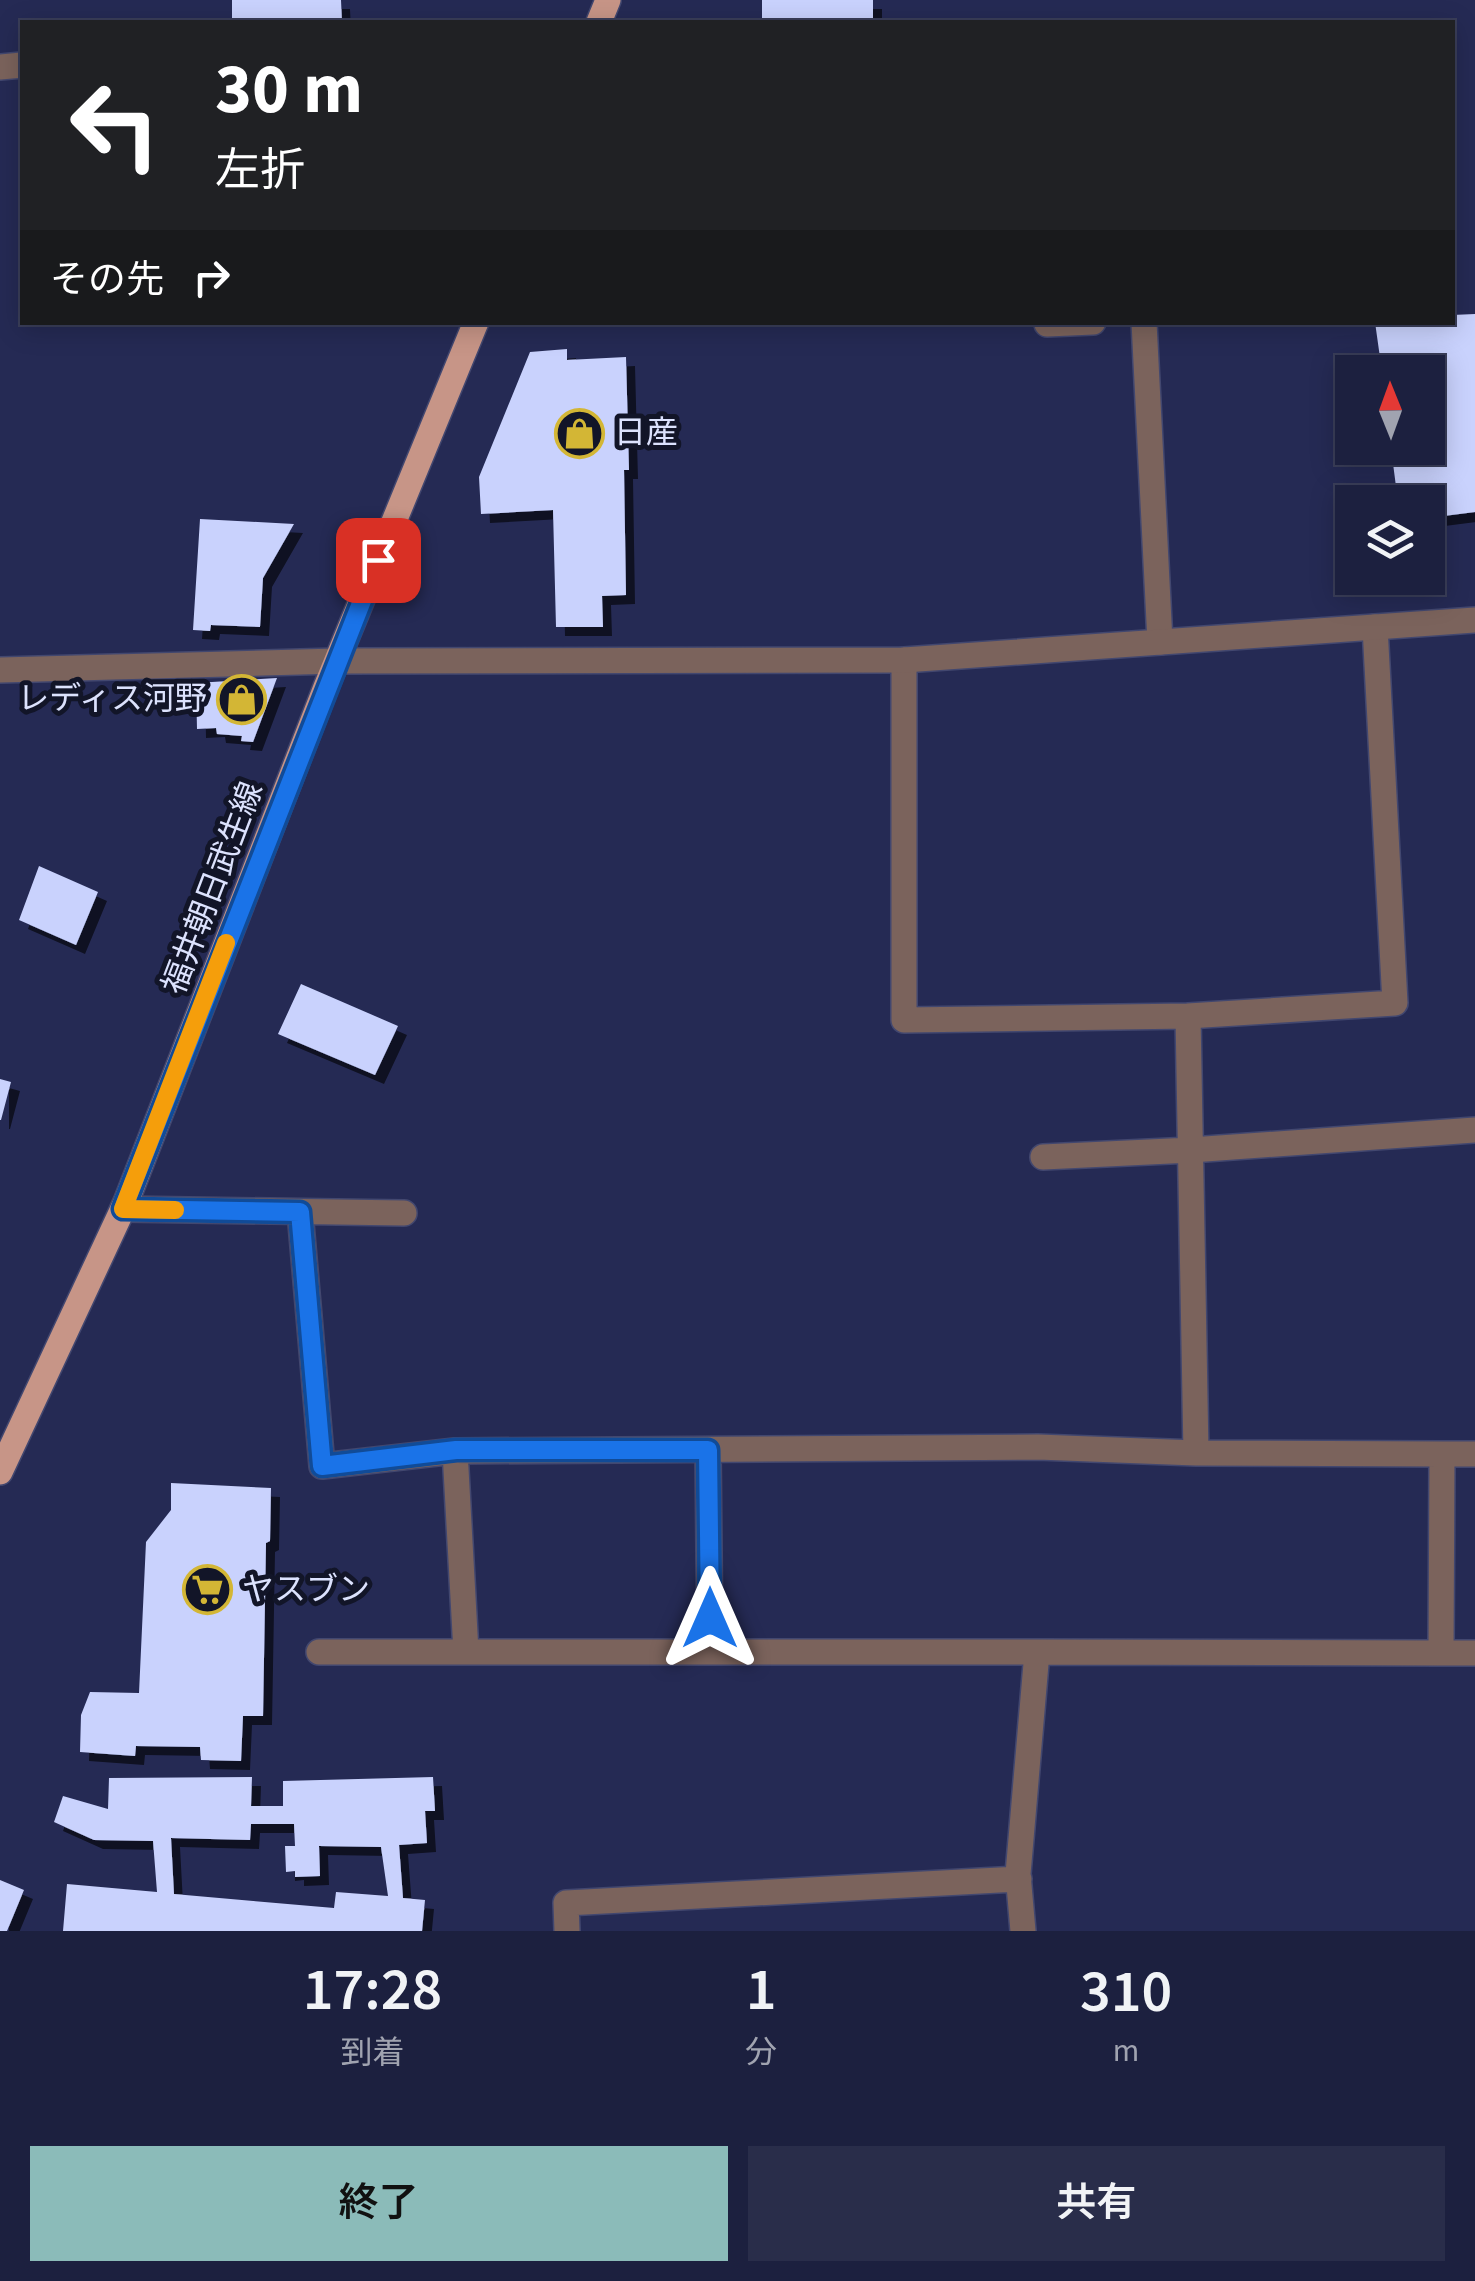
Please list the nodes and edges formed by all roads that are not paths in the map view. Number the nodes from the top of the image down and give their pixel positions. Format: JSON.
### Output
{"nodes":[{"id":1,"x":475,"y":325,"type":"edge"},
{"id":2,"x":1144,"y":325,"type":"edge"},
{"id":3,"x":1475,"y":620,"type":"edge"},
{"id":4,"x":1375,"y":627,"type":"junction"},
{"id":5,"x":1160,"y":642,"type":"junction"},
{"id":6,"x":904,"y":660,"type":"junction"},
{"id":7,"x":337,"y":661,"type":"junction"},
{"id":8,"x":0,"y":670,"type":"edge"},
{"id":9,"x":1188,"y":1016,"type":"junction"},
{"id":10,"x":1475,"y":1130,"type":"edge"},
{"id":11,"x":1190,"y":1150,"type":"junction"},
{"id":12,"x":1043,"y":1157,"type":"dead end"},
{"id":13,"x":123,"y":1209,"type":"junction"},
{"id":14,"x":300,"y":1212,"type":"junction"},
{"id":15,"x":404,"y":1213,"type":"dead end"},
{"id":16,"x":456,"y":1450,"type":"junction"},
{"id":17,"x":708,"y":1450,"type":"junction"},
{"id":18,"x":1196,"y":1453,"type":"junction"},
{"id":19,"x":1442,"y":1454,"type":"junction"},
{"id":20,"x":1475,"y":1454,"type":"edge"},
{"id":21,"x":3,"y":1456,"type":"edge"},
{"id":22,"x":319,"y":1652,"type":"dead end"},
{"id":23,"x":466,"y":1652,"type":"junction"},
{"id":24,"x":710,"y":1652,"type":"junction"},
{"id":25,"x":1037,"y":1652,"type":"junction"},
{"id":26,"x":1441,"y":1653,"type":"junction"},
{"id":27,"x":1475,"y":1653,"type":"edge"},
{"id":28,"x":1018,"y":1879,"type":"junction"},
{"id":29,"x":567,"y":1931,"type":"edge"},
{"id":30,"x":1023,"y":1931,"type":"edge"}],
"edges":[{"from":1,"to":7,"type":"main road","name":"福井朝日武生線"},
{"from":2,"to":5,"type":"street"},
{"from":3,"to":4,"type":"street"},
{"from":4,"to":5,"type":"street"},
{"from":4,"to":9,"type":"street"},
{"from":5,"to":6,"type":"street"},
{"from":6,"to":7,"type":"street"},
{"from":6,"to":9,"type":"street"},
{"from":7,"to":8,"type":"street"},
{"from":7,"to":13,"type":"main road","name":"福井朝日武生線"},
{"from":9,"to":11,"type":"street"},
{"from":10,"to":11,"type":"street"},
{"from":11,"to":12,"type":"street"},
{"from":11,"to":18,"type":"street"},
{"from":13,"to":14,"type":"street"},
{"from":13,"to":21,"type":"main road","name":"福井朝日武生線"},
{"from":14,"to":15,"type":"street"},
{"from":14,"to":16,"type":"street"},
{"from":16,"to":17,"type":"street"},
{"from":16,"to":23,"type":"street"},
{"from":17,"to":18,"type":"street"},
{"from":17,"to":24,"type":"street"},
{"from":18,"to":19,"type":"street"},
{"from":19,"to":20,"type":"street"},
{"from":19,"to":26,"type":"street"},
{"from":22,"to":23,"type":"street"},
{"from":23,"to":24,"type":"street"},
{"from":24,"to":25,"type":"street"},
{"from":25,"to":26,"type":"street"},
{"from":25,"to":28,"type":"street"},
{"from":26,"to":27,"type":"street"},
{"from":28,"to":29,"type":"street"},
{"from":28,"to":30,"type":"street"}]}
